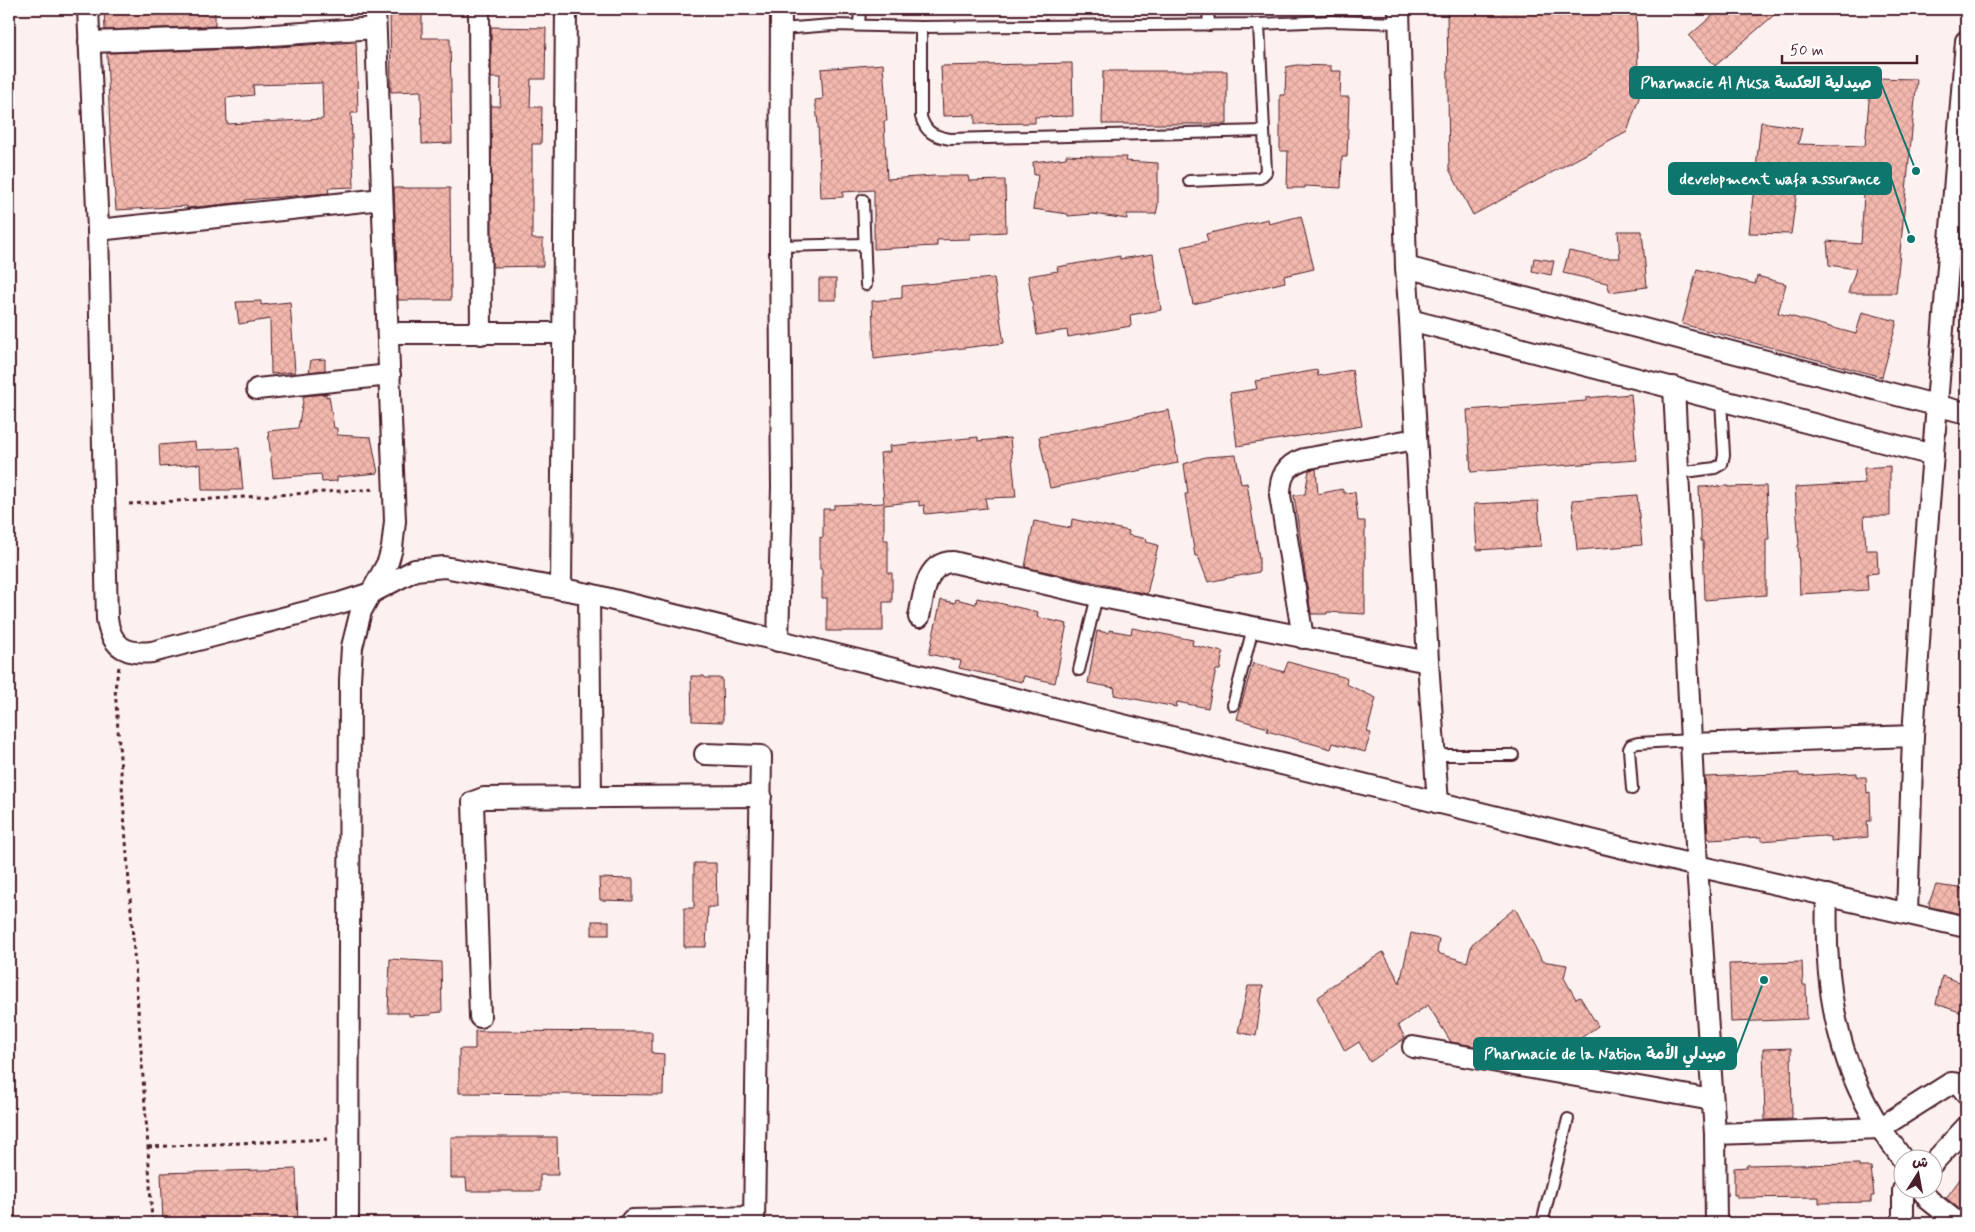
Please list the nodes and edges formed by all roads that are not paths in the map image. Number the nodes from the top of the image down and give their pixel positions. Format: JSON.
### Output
{"nodes":[{"id":1,"x":88,"y":9,"type":"edge"},
{"id":2,"x":479,"y":9,"type":"edge"},
{"id":3,"x":566,"y":9,"type":"edge"},
{"id":4,"x":780,"y":9,"type":"edge"},
{"id":5,"x":860,"y":9,"type":"edge"},
{"id":6,"x":1208,"y":9,"type":"edge"},
{"id":7,"x":1399,"y":16,"type":"edge"},
{"id":8,"x":375,"y":18,"type":"edge"},
{"id":9,"x":1209,"y":24,"type":"junction"},
{"id":10,"x":1259,"y":24,"type":"junction"},
{"id":11,"x":859,"y":25,"type":"junction"},
{"id":12,"x":921,"y":27,"type":"junction"},
{"id":13,"x":781,"y":29,"type":"junction"},
{"id":14,"x":1966,"y":41,"type":"edge"},
{"id":15,"x":89,"y":42,"type":"junction"},
{"id":16,"x":1264,"y":131,"type":"junction"},
{"id":17,"x":1189,"y":181,"type":"dead end"},
{"id":18,"x":382,"y":198,"type":"junction"},
{"id":19,"x":863,"y":200,"type":"dead end"},
{"id":20,"x":98,"y":230,"type":"junction"},
{"id":21,"x":864,"y":244,"type":"junction"},
{"id":22,"x":780,"y":246,"type":"junction"},
{"id":23,"x":1406,"y":267,"type":"junction"},
{"id":24,"x":866,"y":285,"type":"dead end"},
{"id":25,"x":1410,"y":320,"type":"junction"},
{"id":26,"x":388,"y":333,"type":"junction"},
{"id":27,"x":564,"y":333,"type":"junction"},
{"id":28,"x":481,"y":334,"type":"junction"},
{"id":29,"x":390,"y":376,"type":"junction"},
{"id":30,"x":1674,"y":387,"type":"junction"},
{"id":31,"x":257,"y":389,"type":"dead end"},
{"id":32,"x":1721,"y":399,"type":"junction"},
{"id":33,"x":1938,"y":406,"type":"junction"},
{"id":34,"x":1966,"y":413,"type":"edge"},
{"id":35,"x":1416,"y":440,"type":"junction"},
{"id":36,"x":1934,"y":455,"type":"junction"},
{"id":37,"x":1678,"y":473,"type":"junction"},
{"id":38,"x":561,"y":589,"type":"junction"},
{"id":39,"x":371,"y":593,"type":"junction"},
{"id":40,"x":589,"y":594,"type":"junction"},
{"id":41,"x":1097,"y":596,"type":"junction"},
{"id":42,"x":919,"y":616,"type":"dead end"},
{"id":43,"x":1253,"y":628,"type":"junction"},
{"id":44,"x":1303,"y":638,"type":"junction"},
{"id":45,"x":778,"y":642,"type":"junction"},
{"id":46,"x":1428,"y":662,"type":"junction"},
{"id":47,"x":1079,"y":670,"type":"dead end"},
{"id":48,"x":1233,"y":705,"type":"dead end"},
{"id":49,"x":1913,"y":736,"type":"junction"},
{"id":50,"x":1692,"y":742,"type":"junction"},
{"id":51,"x":706,"y":754,"type":"dead end"},
{"id":52,"x":1513,"y":755,"type":"dead end"},
{"id":53,"x":1435,"y":756,"type":"junction"},
{"id":54,"x":1632,"y":789,"type":"dead end"},
{"id":55,"x":761,"y":796,"type":"junction"},
{"id":56,"x":591,"y":797,"type":"junction"},
{"id":57,"x":1438,"y":803,"type":"junction"},
{"id":58,"x":1697,"y":866,"type":"junction"},
{"id":59,"x":1827,"y":895,"type":"junction"},
{"id":60,"x":1907,"y":913,"type":"junction"},
{"id":61,"x":1966,"y":927,"type":"edge"},
{"id":62,"x":480,"y":1017,"type":"dead end"},
{"id":63,"x":1413,"y":1047,"type":"dead end"},
{"id":64,"x":1966,"y":1093,"type":"edge"},
{"id":65,"x":1712,"y":1100,"type":"junction"},
{"id":66,"x":1568,"y":1119,"type":"dead end"},
{"id":67,"x":1966,"y":1126,"type":"edge"},
{"id":68,"x":1880,"y":1128,"type":"junction"},
{"id":69,"x":1715,"y":1134,"type":"junction"},
{"id":70,"x":1896,"y":1150,"type":"edge"},
{"id":71,"x":1942,"y":1153,"type":"edge"},
{"id":72,"x":1903,"y":1200,"type":"edge"},
{"id":73,"x":1929,"y":1200,"type":"edge"},
{"id":74,"x":754,"y":1220,"type":"edge"},
{"id":75,"x":348,"y":1223,"type":"edge"},
{"id":76,"x":630,"y":1223,"type":"edge"},
{"id":77,"x":1542,"y":1223,"type":"edge"},
{"id":78,"x":1716,"y":1223,"type":"edge"},
{"id":79,"x":1903,"y":1223,"type":"edge"},
{"id":80,"x":1958,"y":1223,"type":"edge"}],
"edges":[{"from":1,"to":15,"type":"street"},
{"from":2,"to":28,"type":"street"},
{"from":3,"to":27,"type":"street"},
{"from":4,"to":13,"type":"street"},
{"from":5,"to":11,"type":"lane"},
{"from":6,"to":9,"type":"lane"},
{"from":7,"to":10,"type":"lane"},
{"from":7,"to":23,"type":"street"},
{"from":8,"to":15,"type":"street"},
{"from":8,"to":18,"type":"street"},
{"from":9,"to":10,"type":"lane"},
{"from":9,"to":12,"type":"lane"},
{"from":10,"to":16,"type":"lane"},
{"from":11,"to":12,"type":"lane"},
{"from":11,"to":13,"type":"lane"},
{"from":12,"to":16,"type":"lane"},
{"from":13,"to":22,"type":"street"},
{"from":14,"to":33,"type":"street"},
{"from":15,"to":20,"type":"street"},
{"from":16,"to":17,"type":"lane"},
{"from":18,"to":20,"type":"street"},
{"from":18,"to":26,"type":"street"},
{"from":19,"to":21,"type":"lane"},
{"from":20,"to":39,"type":"street"},
{"from":21,"to":22,"type":"lane"},
{"from":21,"to":24,"type":"lane"},
{"from":22,"to":45,"type":"street"},
{"from":23,"to":25,"type":"street"},
{"from":23,"to":33,"type":"street"},
{"from":25,"to":30,"type":"street"},
{"from":25,"to":35,"type":"street"},
{"from":26,"to":28,"type":"street"},
{"from":26,"to":29,"type":"street"},
{"from":27,"to":28,"type":"street"},
{"from":27,"to":38,"type":"street"},
{"from":29,"to":31,"type":"street"},
{"from":29,"to":39,"type":"street"},
{"from":30,"to":32,"type":"street"},
{"from":30,"to":37,"type":"street"},
{"from":32,"to":36,"type":"street"},
{"from":32,"to":37,"type":"lane"},
{"from":33,"to":34,"type":"street"},
{"from":33,"to":36,"type":"street"},
{"from":35,"to":44,"type":"street"},
{"from":35,"to":46,"type":"street"},
{"from":36,"to":49,"type":"street"},
{"from":37,"to":50,"type":"street"},
{"from":38,"to":39,"type":"street"},
{"from":38,"to":40,"type":"street"},
{"from":39,"to":75,"type":"street"},
{"from":40,"to":45,"type":"street"},
{"from":40,"to":56,"type":"street"},
{"from":41,"to":42,"type":"street"},
{"from":41,"to":43,"type":"street"},
{"from":41,"to":47,"type":"lane"},
{"from":43,"to":44,"type":"street"},
{"from":43,"to":48,"type":"lane"},
{"from":44,"to":46,"type":"street"},
{"from":45,"to":57,"type":"street"},
{"from":46,"to":53,"type":"street"},
{"from":49,"to":50,"type":"street"},
{"from":49,"to":60,"type":"street"},
{"from":50,"to":54,"type":"lane"},
{"from":50,"to":58,"type":"street"},
{"from":51,"to":55,"type":"street"},
{"from":52,"to":53,"type":"lane"},
{"from":53,"to":57,"type":"street"},
{"from":55,"to":56,"type":"street"},
{"from":55,"to":74,"type":"street"},
{"from":56,"to":62,"type":"street"},
{"from":57,"to":58,"type":"street"},
{"from":58,"to":59,"type":"street"},
{"from":58,"to":65,"type":"street"},
{"from":59,"to":60,"type":"street"},
{"from":59,"to":68,"type":"street"},
{"from":60,"to":61,"type":"street"},
{"from":63,"to":65,"type":"street"},
{"from":64,"to":68,"type":"street"},
{"from":65,"to":69,"type":"street"},
{"from":66,"to":77,"type":"lane"},
{"from":67,"to":71,"type":"street"},
{"from":68,"to":69,"type":"street"},
{"from":68,"to":70,"type":"street"},
{"from":69,"to":78,"type":"street"},
{"from":72,"to":79,"type":"street"},
{"from":73,"to":80,"type":"street"},
{"from":74,"to":76,"type":"street"}]}
